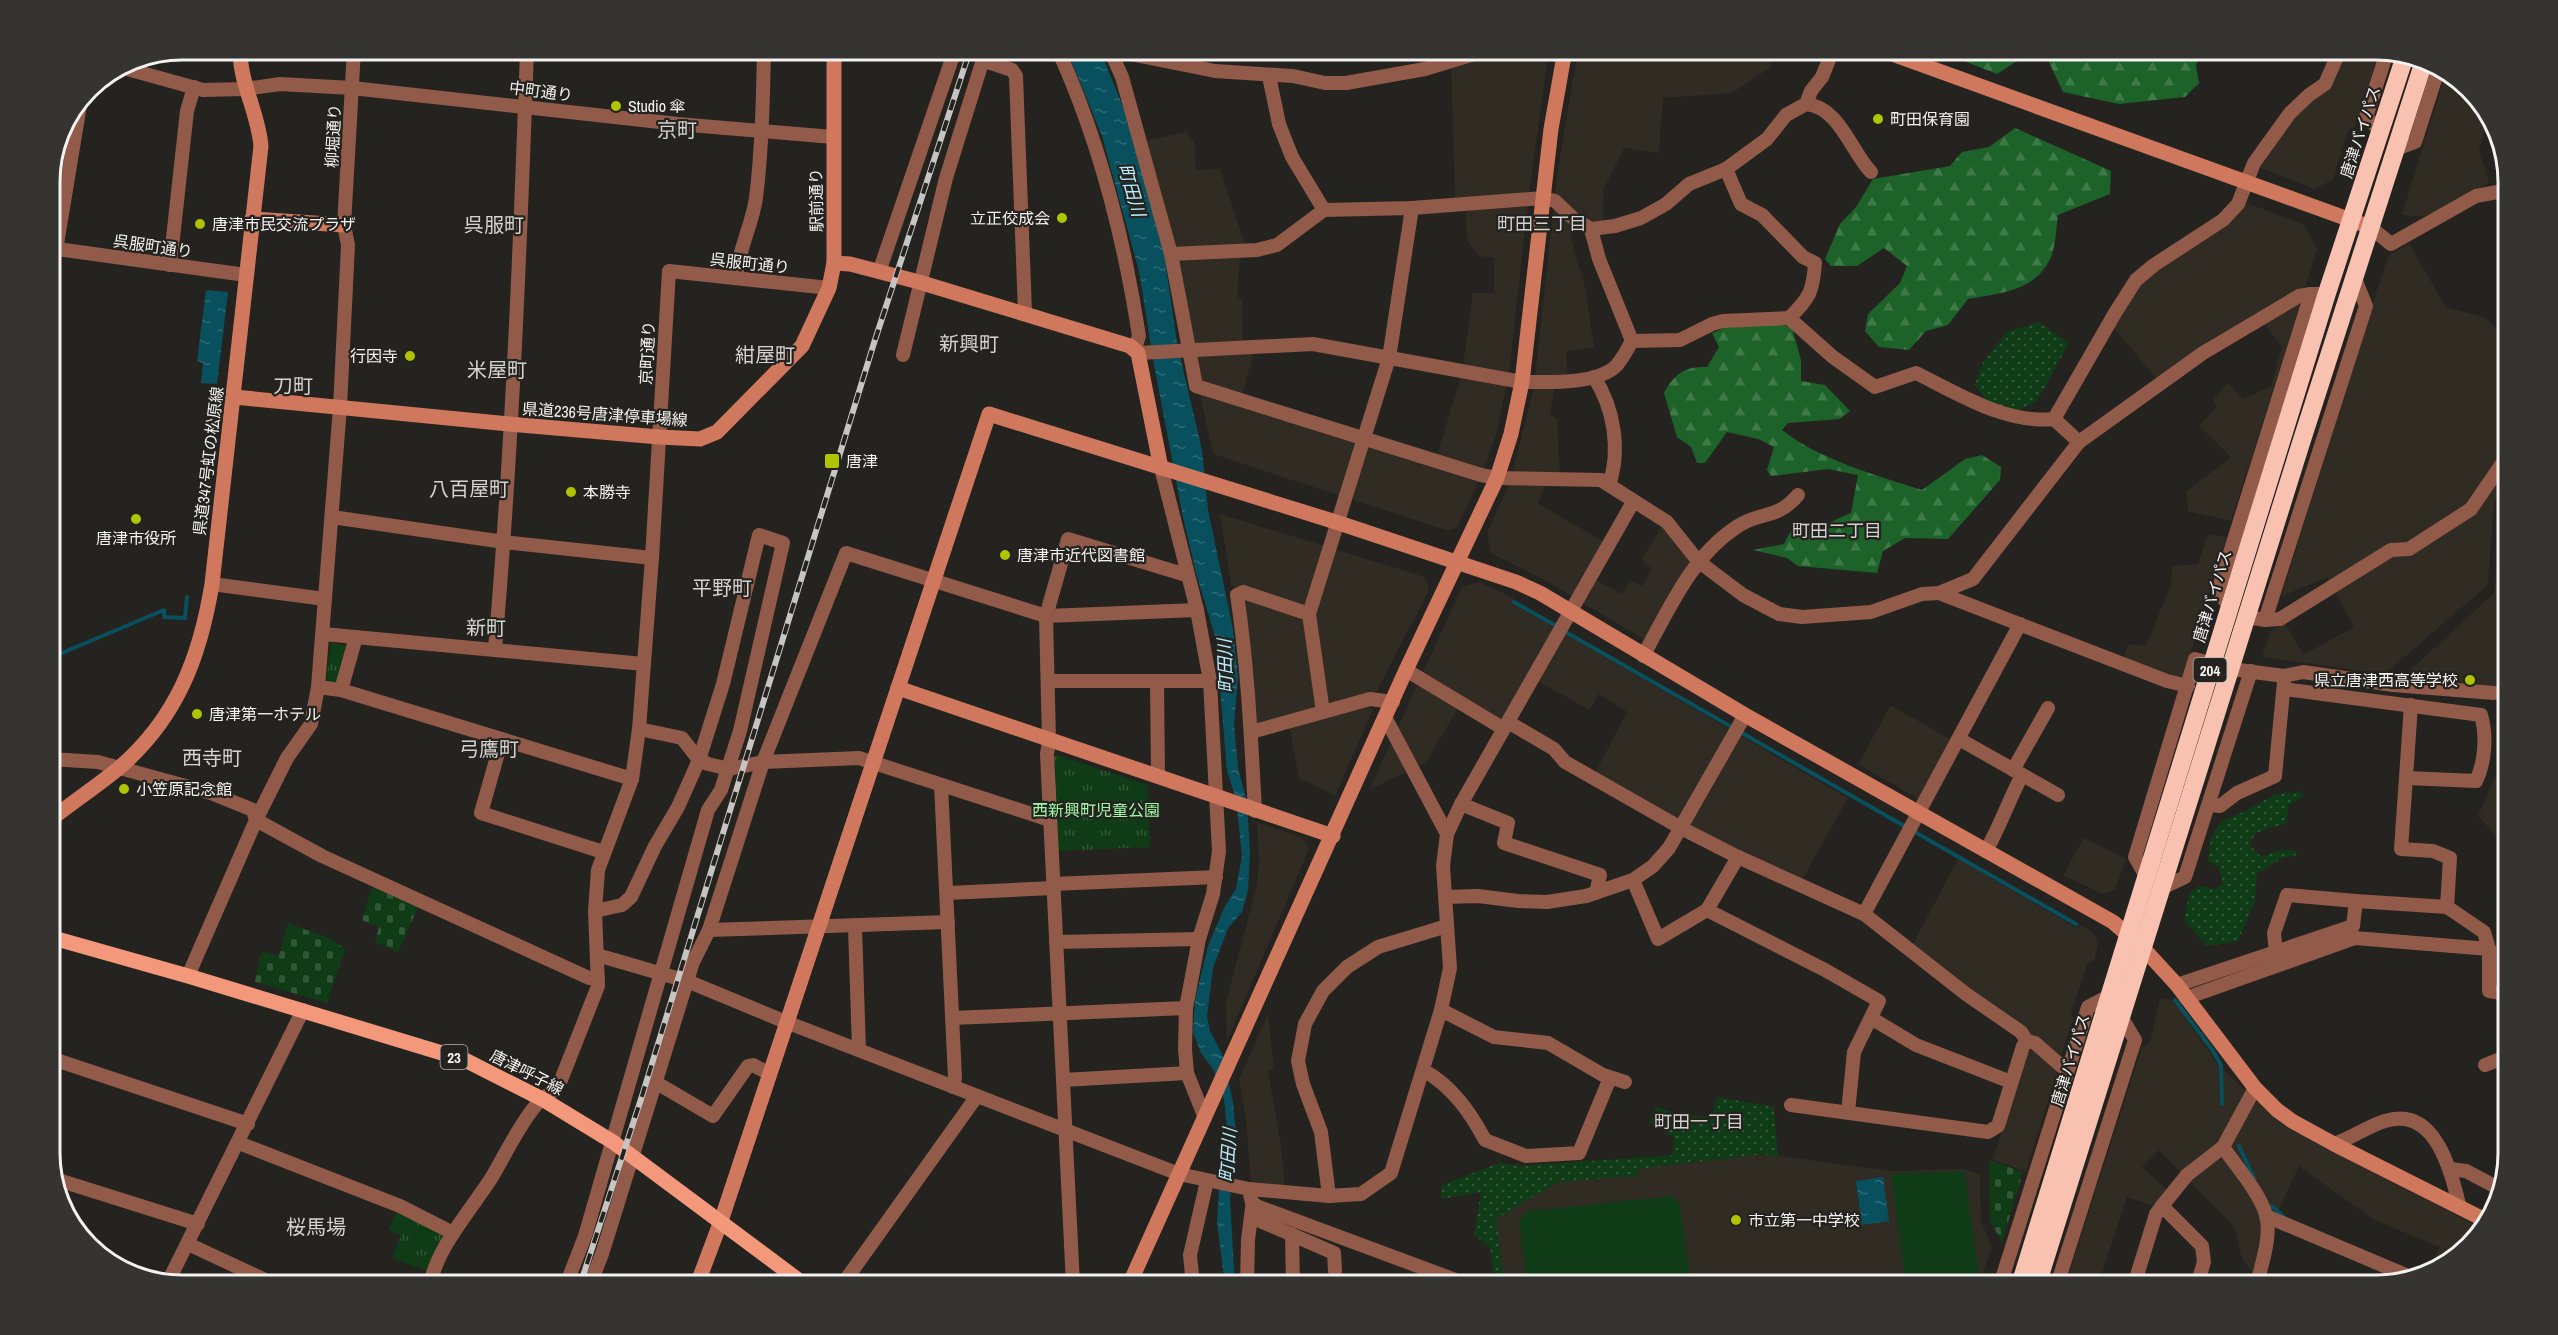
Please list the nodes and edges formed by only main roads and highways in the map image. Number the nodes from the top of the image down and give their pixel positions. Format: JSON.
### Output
{"nodes":[{"id":1,"x":2403,"y":63,"type":"edge"},
{"id":2,"x":2422,"y":69,"type":"edge"},
{"id":3,"x":2155,"y":883,"type":"junction"},
{"id":4,"x":60,"y":940,"type":"edge"},
{"id":5,"x":791,"y":1275,"type":"edge"},
{"id":6,"x":2023,"y":1275,"type":"edge"},
{"id":7,"x":2040,"y":1275,"type":"edge"}],
"edges":[{"from":1,"to":3,"type":"highway","name":"唐津バイパス","number":"204"},
{"from":2,"to":3,"type":"highway","name":"唐津バイパス","number":"204"},
{"from":3,"to":6,"type":"highway","name":"唐津バイパス","number":"204"},
{"from":3,"to":7,"type":"highway","name":"唐津バイパス","number":"204"},
{"from":4,"to":5,"type":"main road","name":"唐津呼子線","number":"23"}]}
